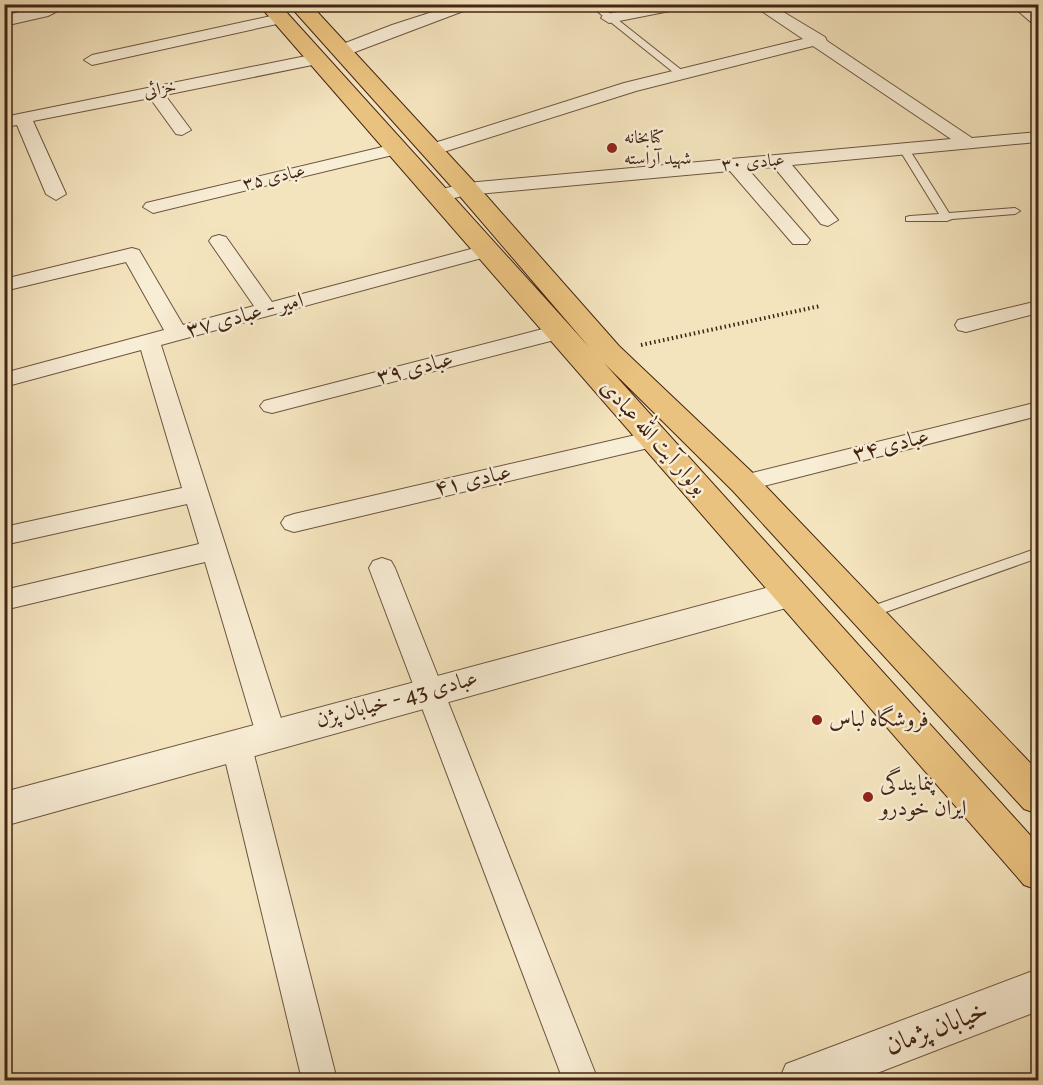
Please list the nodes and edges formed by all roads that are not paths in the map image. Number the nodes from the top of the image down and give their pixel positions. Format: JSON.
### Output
{"nodes":[{"id":1,"x":64,"y":4,"type":"edge"},
{"id":2,"x":476,"y":4,"type":"edge"},
{"id":3,"x":592,"y":4,"type":"edge"},
{"id":4,"x":680,"y":4,"type":"edge"},
{"id":5,"x":1017,"y":4,"type":"edge"},
{"id":6,"x":290,"y":8,"type":"edge"},
{"id":7,"x":769,"y":9,"type":"dead end"},
{"id":8,"x":609,"y":18,"type":"junction"},
{"id":9,"x":1038,"y":20,"type":"edge"},
{"id":10,"x":4,"y":21,"type":"edge"},
{"id":11,"x":819,"y":40,"type":"junction"},
{"id":12,"x":328,"y":55,"type":"junction"},
{"id":13,"x":92,"y":60,"type":"dead end"},
{"id":14,"x":681,"y":74,"type":"junction"},
{"id":15,"x":154,"y":92,"type":"junction"},
{"id":16,"x":23,"y":118,"type":"junction"},
{"id":17,"x":4,"y":122,"type":"edge"},
{"id":18,"x":182,"y":130,"type":"dead end"},
{"id":19,"x":1038,"y":136,"type":"edge"},
{"id":20,"x":968,"y":143,"type":"junction"},
{"id":21,"x":904,"y":149,"type":"junction"},
{"id":22,"x":396,"y":150,"type":"junction"},
{"id":23,"x":431,"y":150,"type":"junction"},
{"id":24,"x":779,"y":161,"type":"junction"},
{"id":25,"x":735,"y":165,"type":"junction"},
{"id":26,"x":467,"y":189,"type":"junction"},
{"id":27,"x":56,"y":194,"type":"dead end"},
{"id":28,"x":436,"y":196,"type":"junction"},
{"id":29,"x":153,"y":207,"type":"dead end"},
{"id":30,"x":1015,"y":211,"type":"dead end"},
{"id":31,"x":947,"y":218,"type":"junction"},
{"id":32,"x":910,"y":219,"type":"dead end"},
{"id":33,"x":828,"y":220,"type":"dead end"},
{"id":34,"x":800,"y":240,"type":"dead end"},
{"id":35,"x":219,"y":241,"type":"dead end"},
{"id":36,"x":486,"y":251,"type":"junction"},
{"id":37,"x":4,"y":285,"type":"edge"},
{"id":38,"x":1038,"y":307,"type":"edge"},
{"id":39,"x":267,"y":310,"type":"junction"},
{"id":40,"x":966,"y":324,"type":"dead end"},
{"id":41,"x":558,"y":332,"type":"junction"},
{"id":42,"x":177,"y":334,"type":"junction"},
{"id":43,"x":149,"y":341,"type":"junction"},
{"id":44,"x":4,"y":380,"type":"edge"},
{"id":45,"x":272,"y":406,"type":"dead end"},
{"id":46,"x":1038,"y":409,"type":"edge"},
{"id":47,"x":653,"y":439,"type":"junction"},
{"id":48,"x":744,"y":483,"type":"junction"},
{"id":49,"x":196,"y":493,"type":"junction"},
{"id":50,"x":294,"y":523,"type":"dead end"},
{"id":51,"x":4,"y":536,"type":"edge"},
{"id":52,"x":214,"y":550,"type":"junction"},
{"id":53,"x":1038,"y":553,"type":"edge"},
{"id":54,"x":382,"y":568,"type":"dead end"},
{"id":55,"x":792,"y":594,"type":"junction"},
{"id":56,"x":4,"y":600,"type":"edge"},
{"id":57,"x":866,"y":614,"type":"junction"},
{"id":58,"x":429,"y":691,"type":"junction"},
{"id":59,"x":271,"y":734,"type":"junction"},
{"id":60,"x":236,"y":743,"type":"junction"},
{"id":61,"x":1038,"y":797,"type":"edge"},
{"id":62,"x":4,"y":809,"type":"edge"},
{"id":63,"x":1038,"y":872,"type":"edge"},
{"id":64,"x":1038,"y":990,"type":"edge"},
{"id":65,"x":320,"y":1080,"type":"edge"},
{"id":66,"x":581,"y":1080,"type":"edge"},
{"id":67,"x":802,"y":1080,"type":"edge"}],
"edges":[{"from":1,"to":10,"type":"street"},
{"from":2,"to":12,"type":"street","name":"خزائی"},
{"from":3,"to":8,"type":"lane"},
{"from":4,"to":8,"type":"street"},
{"from":5,"to":9,"type":"street"},
{"from":6,"to":12,"type":"main road","name":"بولوار آیت الله عبادی"},
{"from":6,"to":13,"type":"street"},
{"from":7,"to":11,"type":"street"},
{"from":8,"to":14,"type":"lane"},
{"from":11,"to":14,"type":"street"},
{"from":11,"to":20,"type":"street"},
{"from":12,"to":15,"type":"street","name":"خزائی"},
{"from":12,"to":22,"type":"main road","name":"بولوار آیت الله عبادی"},
{"from":12,"to":23,"type":"main road","name":"بولوار آیت الله عبادی"},
{"from":14,"to":23,"type":"street"},
{"from":15,"to":16,"type":"street","name":"خزائی"},
{"from":15,"to":18,"type":"street"},
{"from":16,"to":17,"type":"street","name":"خزائی"},
{"from":16,"to":27,"type":"street"},
{"from":19,"to":20,"type":"street","name":"عبادی ۳۰"},
{"from":20,"to":21,"type":"street","name":"عبادی ۳۰"},
{"from":21,"to":24,"type":"street","name":"عبادی ۳۰"},
{"from":21,"to":31,"type":"lane"},
{"from":22,"to":28,"type":"main road","name":"بولوار آیت الله عبادی"},
{"from":22,"to":29,"type":"street","name":"عبادی ۳۵"},
{"from":23,"to":26,"type":"main road","name":"بولوار آیت الله عبادی"},
{"from":24,"to":25,"type":"street","name":"عبادی ۳۰"},
{"from":24,"to":33,"type":"street"},
{"from":25,"to":26,"type":"street","name":"عبادی ۳۰"},
{"from":25,"to":34,"type":"street"},
{"from":26,"to":28,"type":"street","name":"عبادی ۳۰"},
{"from":26,"to":48,"type":"main road","name":"بولوار آیت الله عبادی"},
{"from":28,"to":36,"type":"main road","name":"بولوار آیت الله عبادی"},
{"from":30,"to":31,"type":"lane"},
{"from":31,"to":32,"type":"lane"},
{"from":35,"to":39,"type":"street"},
{"from":36,"to":39,"type":"street","name":"امیر - عبادی ۳۷"},
{"from":36,"to":41,"type":"main road","name":"بولوار آیت الله عبادی"},
{"from":37,"to":42,"type":"street"},
{"from":38,"to":40,"type":"street"},
{"from":39,"to":42,"type":"street","name":"امیر - عبادی ۳۷"},
{"from":41,"to":45,"type":"street","name":"عبادی ۳۹"},
{"from":41,"to":47,"type":"main road","name":"بولوار آیت الله عبادی"},
{"from":42,"to":43,"type":"street","name":"امیر - عبادی ۳۷"},
{"from":43,"to":44,"type":"street","name":"امیر - عبادی ۳۷"},
{"from":43,"to":49,"type":"street"},
{"from":46,"to":48,"type":"street","name":"عبادی ۳۴"},
{"from":47,"to":50,"type":"street","name":"عبادی ۴۱"},
{"from":47,"to":55,"type":"main road","name":"بولوار آیت الله عبادی"},
{"from":48,"to":57,"type":"main road","name":"بولوار آیت الله عبادی"},
{"from":49,"to":51,"type":"street"},
{"from":49,"to":52,"type":"street"},
{"from":52,"to":56,"type":"street"},
{"from":52,"to":59,"type":"street"},
{"from":53,"to":57,"type":"lane"},
{"from":54,"to":58,"type":"street"},
{"from":55,"to":58,"type":"street","name":"عبادی 43 - خیابان پژن"},
{"from":55,"to":63,"type":"main road","name":"بولوار آیت الله عبادی"},
{"from":57,"to":61,"type":"main road","name":"بولوار آیت الله عبادی"},
{"from":58,"to":59,"type":"street","name":"عبادی 43 - خیابان پژن"},
{"from":58,"to":66,"type":"street"},
{"from":59,"to":60,"type":"street","name":"عبادی 43 - خیابان پژن"},
{"from":60,"to":62,"type":"street","name":"عبادی 43 - خیابان پژن"},
{"from":60,"to":65,"type":"street"},
{"from":64,"to":67,"type":"street","name":"خیابان پژمان"}]}
